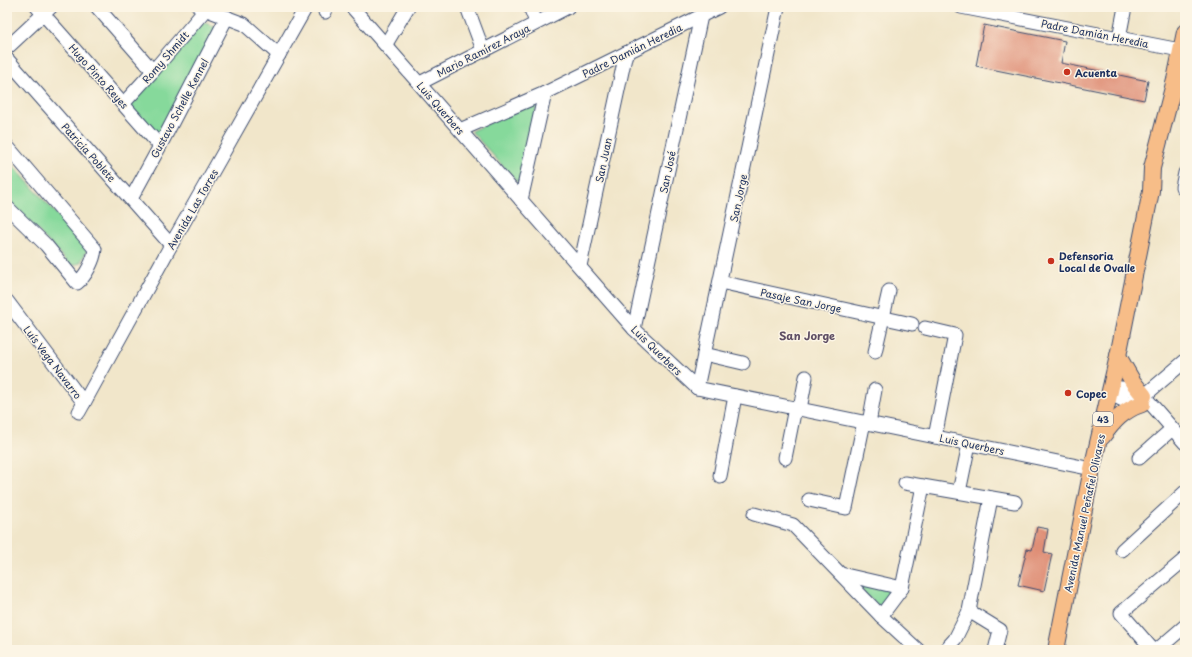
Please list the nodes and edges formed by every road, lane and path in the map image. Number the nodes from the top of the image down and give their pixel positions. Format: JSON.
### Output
{"nodes":[{"id":1,"x":97,"y":7,"type":"edge"},
{"id":2,"x":352,"y":7,"type":"edge"},
{"id":3,"x":408,"y":7,"type":"edge"},
{"id":4,"x":467,"y":7,"type":"edge"},
{"id":5,"x":530,"y":7,"type":"edge"},
{"id":6,"x":568,"y":7,"type":"edge"},
{"id":7,"x":720,"y":7,"type":"edge"},
{"id":8,"x":778,"y":7,"type":"edge"},
{"id":9,"x":961,"y":7,"type":"edge"},
{"id":10,"x":1125,"y":7,"type":"edge"},
{"id":11,"x":202,"y":8,"type":"edge"},
{"id":12,"x":44,"y":9,"type":"edge"},
{"id":13,"x":300,"y":10,"type":"edge"},
{"id":14,"x":701,"y":16,"type":"junction"},
{"id":15,"x":227,"y":17,"type":"junction"},
{"id":16,"x":536,"y":22,"type":"junction"},
{"id":17,"x":1185,"y":32,"type":"edge"},
{"id":18,"x":1119,"y":38,"type":"junction"},
{"id":19,"x":386,"y":44,"type":"junction"},
{"id":20,"x":7,"y":48,"type":"edge"},
{"id":21,"x":483,"y":50,"type":"junction"},
{"id":22,"x":1183,"y":51,"type":"edge"},
{"id":23,"x":626,"y":53,"type":"junction"},
{"id":24,"x":279,"y":55,"type":"junction"},
{"id":25,"x":7,"y":60,"type":"edge"},
{"id":26,"x":153,"y":71,"type":"junction"},
{"id":27,"x":1185,"y":74,"type":"edge"},
{"id":28,"x":420,"y":83,"type":"junction"},
{"id":29,"x":545,"y":93,"type":"junction"},
{"id":30,"x":123,"y":104,"type":"junction"},
{"id":31,"x":460,"y":130,"type":"junction"},
{"id":32,"x":7,"y":146,"type":"edge"},
{"id":33,"x":160,"y":146,"type":"junction"},
{"id":34,"x":1185,"y":173,"type":"edge"},
{"id":35,"x":1182,"y":187,"type":"dead end"},
{"id":36,"x":1152,"y":188,"type":"junction"},
{"id":37,"x":130,"y":199,"type":"junction"},
{"id":38,"x":521,"y":200,"type":"junction"},
{"id":39,"x":7,"y":207,"type":"edge"},
{"id":40,"x":171,"y":245,"type":"junction"},
{"id":41,"x":580,"y":266,"type":"junction"},
{"id":42,"x":720,"y":282,"type":"junction"},
{"id":43,"x":889,"y":291,"type":"dead end"},
{"id":44,"x":7,"y":301,"type":"edge"},
{"id":45,"x":882,"y":317,"type":"junction"},
{"id":46,"x":912,"y":324,"type":"dead end"},
{"id":47,"x":925,"y":328,"type":"dead end"},
{"id":48,"x":634,"y":329,"type":"junction"},
{"id":49,"x":875,"y":352,"type":"dead end"},
{"id":50,"x":704,"y":354,"type":"junction"},
{"id":51,"x":1118,"y":356,"type":"junction"},
{"id":52,"x":1185,"y":360,"type":"edge"},
{"id":53,"x":744,"y":363,"type":"dead end"},
{"id":54,"x":806,"y":376,"type":"dead end"},
{"id":55,"x":697,"y":388,"type":"junction"},
{"id":56,"x":1111,"y":389,"type":"junction"},
{"id":57,"x":875,"y":390,"type":"dead end"},
{"id":58,"x":735,"y":396,"type":"junction"},
{"id":59,"x":1146,"y":401,"type":"junction"},
{"id":60,"x":82,"y":408,"type":"joint"},
{"id":61,"x":798,"y":409,"type":"junction"},
{"id":62,"x":867,"y":423,"type":"junction"},
{"id":63,"x":1180,"y":433,"type":"edge"},
{"id":64,"x":935,"y":437,"type":"junction"},
{"id":65,"x":969,"y":444,"type":"junction"},
{"id":66,"x":1097,"y":444,"type":"junction"},
{"id":67,"x":785,"y":458,"type":"dead end"},
{"id":68,"x":1139,"y":458,"type":"dead end"},
{"id":69,"x":1092,"y":469,"type":"junction"},
{"id":70,"x":720,"y":476,"type":"dead end"},
{"id":71,"x":905,"y":483,"type":"dead end"},
{"id":72,"x":923,"y":486,"type":"junction"},
{"id":73,"x":959,"y":492,"type":"junction"},
{"id":74,"x":1185,"y":492,"type":"edge"},
{"id":75,"x":991,"y":498,"type":"junction"},
{"id":76,"x":809,"y":500,"type":"dead end"},
{"id":77,"x":1015,"y":502,"type":"dead end"},
{"id":78,"x":754,"y":514,"type":"dead end"},
{"id":79,"x":1122,"y":550,"type":"dead end"},
{"id":80,"x":1185,"y":559,"type":"edge"},
{"id":81,"x":841,"y":574,"type":"junction"},
{"id":82,"x":902,"y":588,"type":"junction"},
{"id":83,"x":969,"y":611,"type":"junction"},
{"id":84,"x":881,"y":616,"type":"junction"},
{"id":85,"x":1185,"y":626,"type":"edge"},
{"id":86,"x":918,"y":650,"type":"edge"},
{"id":87,"x":945,"y":650,"type":"edge"},
{"id":88,"x":995,"y":650,"type":"edge"},
{"id":89,"x":1056,"y":650,"type":"edge"},
{"id":90,"x":1152,"y":650,"type":"edge"},
{"id":91,"x":1157,"y":650,"type":"edge"}],
"edges":[{"from":1,"to":26,"type":"street"},
{"from":2,"to":19,"type":"street","name":"Luis Querbers"},
{"from":3,"to":19,"type":"street"},
{"from":4,"to":21,"type":"street"},
{"from":5,"to":16,"type":"street"},
{"from":6,"to":16,"type":"street","name":"Mario Ramírez Araya"},
{"from":7,"to":14,"type":"street","name":"Padre Damián Heredia"},
{"from":8,"to":42,"type":"street","name":"San Jorge"},
{"from":9,"to":18,"type":"street","name":"Padre Damián Heredia"},
{"from":10,"to":18,"type":"street"},
{"from":11,"to":15,"type":"street"},
{"from":11,"to":26,"type":"street","name":"Romy Shmidt"},
{"from":12,"to":20,"type":"street"},
{"from":12,"to":30,"type":"street","name":"Hugo Pinto Reyes"},
{"from":13,"to":24,"type":"street","name":"Avenida Las Torres"},
{"from":14,"to":23,"type":"street","name":"Padre Damián Heredia"},
{"from":14,"to":48,"type":"street","name":"San José"},
{"from":15,"to":24,"type":"street"},
{"from":15,"to":33,"type":"street","name":"Gustavo Schelle Kennel"},
{"from":16,"to":21,"type":"street","name":"Mario Ramírez Araya"},
{"from":17,"to":22,"type":"main road","name":"Avenida Manuel Peñafiel Olivares","number":"43"},
{"from":18,"to":22,"type":"street","name":"Padre Damián Heredia"},
{"from":19,"to":28,"type":"street","name":"Luis Querbers"},
{"from":21,"to":28,"type":"street","name":"Mario Ramírez Araya"},
{"from":22,"to":36,"type":"main road","name":"Avenida Manuel Peñafiel Olivares","number":"43"},
{"from":23,"to":29,"type":"street","name":"Padre Damián Heredia"},
{"from":23,"to":41,"type":"street","name":"San Juan"},
{"from":24,"to":40,"type":"street","name":"Avenida Las Torres"},
{"from":25,"to":37,"type":"street","name":"Patricia Poblete"},
{"from":26,"to":30,"type":"street","name":"Romy Shmidt"},
{"from":27,"to":36,"type":"main road","name":"Avenida Manuel Peñafiel Olivares","number":"43"},
{"from":28,"to":31,"type":"street","name":"Luis Querbers"},
{"from":29,"to":31,"type":"street","name":"Padre Damián Heredia"},
{"from":29,"to":38,"type":"street"},
{"from":30,"to":33,"type":"street","name":"Hugo Pinto Reyes"},
{"from":31,"to":38,"type":"street","name":"Luis Querbers"},
{"from":32,"to":39,"type":"street"},
{"from":33,"to":37,"type":"street","name":"Gustavo Schelle Kennel"},
{"from":34,"to":35,"type":"street"},
{"from":36,"to":51,"type":"main road","name":"Avenida Manuel Peñafiel Olivares","number":"43"},
{"from":37,"to":40,"type":"street","name":"Patricia Poblete"},
{"from":38,"to":41,"type":"street","name":"Luis Querbers"},
{"from":40,"to":60,"type":"street","name":"Avenida Las Torres"},
{"from":41,"to":48,"type":"street","name":"Luis Querbers"},
{"from":42,"to":45,"type":"street","name":"Pasaje San Jorge"},
{"from":42,"to":50,"type":"street","name":"San Jorge"},
{"from":43,"to":45,"type":"street"},
{"from":44,"to":60,"type":"street","name":"Luís Vega Navarro"},
{"from":45,"to":46,"type":"street","name":"Pasaje San Jorge"},
{"from":45,"to":49,"type":"street"},
{"from":47,"to":64,"type":"street"},
{"from":48,"to":55,"type":"street","name":"Luis Querbers"},
{"from":50,"to":53,"type":"street"},
{"from":50,"to":55,"type":"street","name":"San Jorge"},
{"from":51,"to":56,"type":"main road","name":"Avenida Manuel Peñafiel Olivares","number":"43"},
{"from":51,"to":59,"type":"main road"},
{"from":52,"to":59,"type":"street"},
{"from":54,"to":61,"type":"street"},
{"from":55,"to":58,"type":"street","name":"Luis Querbers"},
{"from":56,"to":59,"type":"street"},
{"from":56,"to":66,"type":"main road","name":"Avenida Manuel Peñafiel Olivares","number":"43"},
{"from":57,"to":62,"type":"street"},
{"from":58,"to":61,"type":"street","name":"Luis Querbers"},
{"from":58,"to":70,"type":"street"},
{"from":59,"to":63,"type":"street"},
{"from":59,"to":66,"type":"main road"},
{"from":61,"to":62,"type":"street","name":"Luis Querbers"},
{"from":61,"to":67,"type":"street"},
{"from":62,"to":64,"type":"street","name":"Luis Querbers"},
{"from":62,"to":76,"type":"street"},
{"from":63,"to":68,"type":"street"},
{"from":64,"to":65,"type":"street","name":"Luis Querbers"},
{"from":65,"to":69,"type":"street","name":"Luis Querbers"},
{"from":65,"to":73,"type":"street"},
{"from":66,"to":69,"type":"main road","name":"Avenida Manuel Peñafiel Olivares","number":"43"},
{"from":69,"to":89,"type":"main road","name":"Avenida Manuel Peñafiel Olivares","number":"43"},
{"from":71,"to":72,"type":"street"},
{"from":72,"to":73,"type":"street"},
{"from":72,"to":82,"type":"street"},
{"from":73,"to":75,"type":"street"},
{"from":74,"to":79,"type":"street"},
{"from":75,"to":77,"type":"street"},
{"from":75,"to":83,"type":"street"},
{"from":78,"to":81,"type":"street"},
{"from":80,"to":90,"type":"street"},
{"from":81,"to":82,"type":"street"},
{"from":81,"to":84,"type":"street"},
{"from":82,"to":84,"type":"street"},
{"from":83,"to":87,"type":"street"},
{"from":83,"to":88,"type":"street"},
{"from":84,"to":86,"type":"street"},
{"from":85,"to":91,"type":"street"}]}
